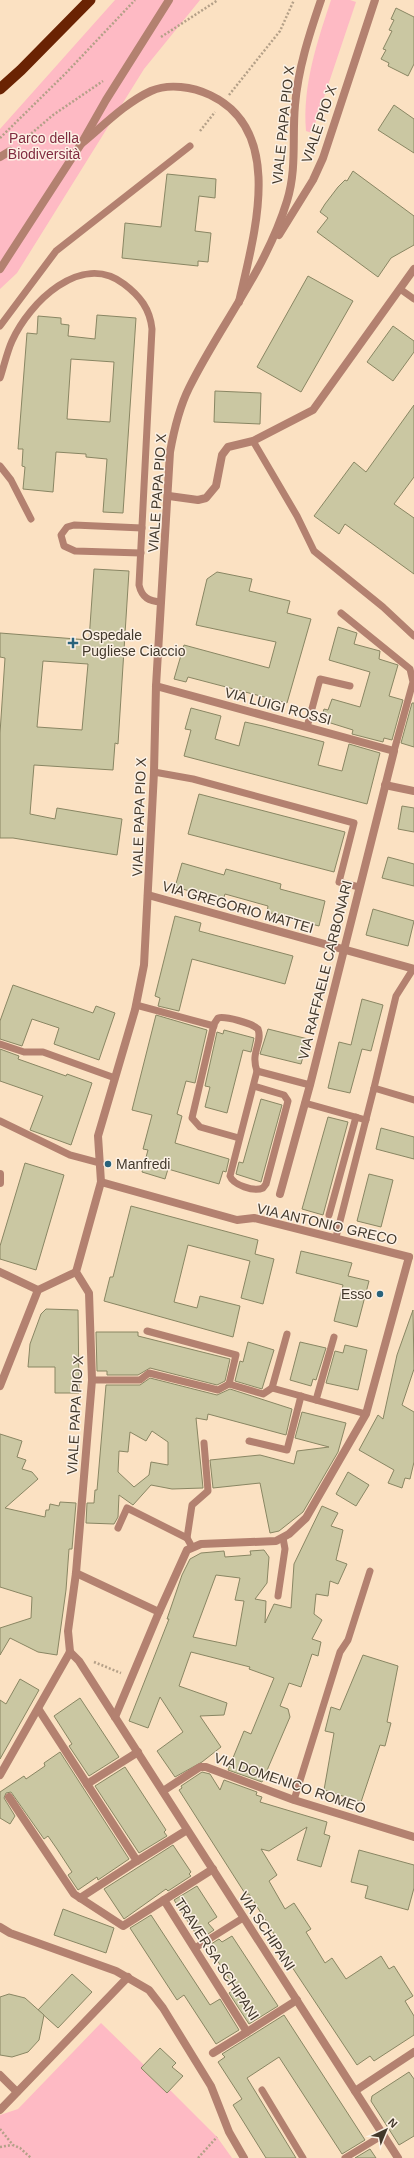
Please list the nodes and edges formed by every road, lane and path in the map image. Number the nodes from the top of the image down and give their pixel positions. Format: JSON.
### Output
{"nodes":[{"id":1,"x":90,"y":0,"type":"edge"},
{"id":2,"x":135,"y":0,"type":"edge"},
{"id":3,"x":169,"y":0,"type":"edge"},
{"id":4,"x":294,"y":0,"type":"edge"},
{"id":5,"x":320,"y":0,"type":"edge"},
{"id":6,"x":375,"y":0,"type":"edge"},
{"id":7,"x":0,"y":89,"type":"edge"},
{"id":8,"x":228,"y":97,"type":"dead end"},
{"id":9,"x":218,"y":108,"type":"dead end"},
{"id":10,"x":200,"y":131,"type":"dead end"},
{"id":11,"x":0,"y":138,"type":"edge"},
{"id":12,"x":81,"y":144,"type":"junction"},
{"id":13,"x":190,"y":146,"type":"dead end"},
{"id":14,"x":10,"y":151,"type":"dead end"},
{"id":15,"x":0,"y":157,"type":"edge"},
{"id":16,"x":270,"y":249,"type":"junction"},
{"id":17,"x":0,"y":269,"type":"edge"},
{"id":18,"x":414,"y":269,"type":"edge"},
{"id":19,"x":400,"y":289,"type":"junction"},
{"id":20,"x":414,"y":299,"type":"edge"},
{"id":21,"x":239,"y":302,"type":"junction"},
{"id":22,"x":0,"y":326,"type":"edge"},
{"id":23,"x":0,"y":378,"type":"edge"},
{"id":24,"x":253,"y":442,"type":"junction"},
{"id":25,"x":0,"y":466,"type":"edge"},
{"id":26,"x":169,"y":496,"type":"junction"},
{"id":27,"x":31,"y":519,"type":"dead end"},
{"id":28,"x":142,"y":528,"type":"junction"},
{"id":29,"x":141,"y":553,"type":"junction"},
{"id":30,"x":161,"y":602,"type":"junction"},
{"id":31,"x":341,"y":613,"type":"dead end"},
{"id":32,"x":414,"y":636,"type":"edge"},
{"id":33,"x":156,"y":686,"type":"junction"},
{"id":34,"x":350,"y":686,"type":"dead end"},
{"id":35,"x":307,"y":726,"type":"junction"},
{"id":36,"x":394,"y":751,"type":"junction"},
{"id":37,"x":154,"y":772,"type":"junction"},
{"id":38,"x":385,"y":785,"type":"junction"},
{"id":39,"x":414,"y":791,"type":"edge"},
{"id":40,"x":359,"y":887,"type":"junction"},
{"id":41,"x":148,"y":895,"type":"junction"},
{"id":42,"x":344,"y":951,"type":"junction"},
{"id":43,"x":414,"y":969,"type":"edge"},
{"id":44,"x":136,"y":1005,"type":"junction"},
{"id":45,"x":214,"y":1026,"type":"junction"},
{"id":46,"x":0,"y":1044,"type":"edge"},
{"id":47,"x":257,"y":1071,"type":"junction"},
{"id":48,"x":115,"y":1078,"type":"junction"},
{"id":49,"x":310,"y":1085,"type":"junction"},
{"id":50,"x":254,"y":1086,"type":"junction"},
{"id":51,"x":374,"y":1088,"type":"junction"},
{"id":52,"x":414,"y":1100,"type":"edge"},
{"id":53,"x":305,"y":1103,"type":"junction"},
{"id":54,"x":356,"y":1117,"type":"junction"},
{"id":55,"x":366,"y":1120,"type":"junction"},
{"id":56,"x":0,"y":1121,"type":"edge"},
{"id":57,"x":239,"y":1138,"type":"junction"},
{"id":58,"x":100,"y":1163,"type":"junction"},
{"id":59,"x":0,"y":1174,"type":"edge"},
{"id":60,"x":101,"y":1182,"type":"junction"},
{"id":61,"x":0,"y":1183,"type":"edge"},
{"id":62,"x":280,"y":1194,"type":"dead end"},
{"id":63,"x":329,"y":1214,"type":"dead end"},
{"id":64,"x":336,"y":1237,"type":"junction"},
{"id":65,"x":412,"y":1256,"type":"edge"},
{"id":66,"x":0,"y":1272,"type":"edge"},
{"id":67,"x":76,"y":1272,"type":"junction"},
{"id":68,"x":38,"y":1290,"type":"junction"},
{"id":69,"x":147,"y":1331,"type":"dead end"},
{"id":70,"x":287,"y":1334,"type":"dead end"},
{"id":71,"x":334,"y":1337,"type":"dead end"},
{"id":72,"x":92,"y":1380,"type":"junction"},
{"id":73,"x":229,"y":1384,"type":"junction"},
{"id":74,"x":0,"y":1386,"type":"edge"},
{"id":75,"x":272,"y":1388,"type":"junction"},
{"id":76,"x":302,"y":1396,"type":"junction"},
{"id":77,"x":316,"y":1400,"type":"junction"},
{"id":78,"x":366,"y":1414,"type":"junction"},
{"id":79,"x":249,"y":1441,"type":"dead end"},
{"id":80,"x":204,"y":1443,"type":"dead end"},
{"id":81,"x":118,"y":1528,"type":"dead end"},
{"id":82,"x":187,"y":1538,"type":"junction"},
{"id":83,"x":282,"y":1538,"type":"junction"},
{"id":84,"x":192,"y":1546,"type":"junction"},
{"id":85,"x":370,"y":1570,"type":"dead end"},
{"id":86,"x":76,"y":1573,"type":"junction"},
{"id":87,"x":278,"y":1596,"type":"dead end"},
{"id":88,"x":159,"y":1612,"type":"junction"},
{"id":89,"x":70,"y":1652,"type":"junction"},
{"id":90,"x":90,"y":1660,"type":"dead end"},
{"id":91,"x":131,"y":1677,"type":"junction"},
{"id":92,"x":38,"y":1710,"type":"junction"},
{"id":93,"x":115,"y":1717,"type":"junction"},
{"id":94,"x":138,"y":1752,"type":"junction"},
{"id":95,"x":0,"y":1775,"type":"edge"},
{"id":96,"x":87,"y":1784,"type":"junction"},
{"id":97,"x":163,"y":1791,"type":"junction"},
{"id":98,"x":9,"y":1797,"type":"dead end"},
{"id":99,"x":294,"y":1800,"type":"junction"},
{"id":100,"x":187,"y":1830,"type":"junction"},
{"id":101,"x":414,"y":1837,"type":"edge"},
{"id":102,"x":137,"y":1861,"type":"junction"},
{"id":103,"x":212,"y":1869,"type":"junction"},
{"id":104,"x":80,"y":1898,"type":"junction"},
{"id":105,"x":164,"y":1900,"type":"junction"},
{"id":106,"x":243,"y":1918,"type":"junction"},
{"id":107,"x":0,"y":1927,"type":"edge"},
{"id":108,"x":195,"y":1948,"type":"junction"},
{"id":109,"x":128,"y":1977,"type":"junction"},
{"id":110,"x":297,"y":2000,"type":"junction"},
{"id":111,"x":247,"y":2032,"type":"junction"},
{"id":112,"x":414,"y":2052,"type":"edge"},
{"id":113,"x":213,"y":2053,"type":"dead end"},
{"id":114,"x":0,"y":2075,"type":"edge"},
{"id":115,"x":262,"y":2090,"type":"dead end"},
{"id":116,"x":355,"y":2091,"type":"junction"},
{"id":117,"x":17,"y":2092,"type":"junction"},
{"id":118,"x":0,"y":2110,"type":"edge"},
{"id":119,"x":0,"y":2129,"type":"edge"},
{"id":120,"x":383,"y":2135,"type":"junction"},
{"id":121,"x":217,"y":2137,"type":"dead end"},
{"id":122,"x":13,"y":2145,"type":"junction"},
{"id":123,"x":0,"y":2147,"type":"edge"},
{"id":124,"x":31,"y":2158,"type":"edge"},
{"id":125,"x":198,"y":2158,"type":"edge"},
{"id":126,"x":244,"y":2158,"type":"edge"},
{"id":127,"x":303,"y":2158,"type":"edge"},
{"id":128,"x":345,"y":2158,"type":"edge"},
{"id":129,"x":398,"y":2158,"type":"edge"}],
"edges":[{"from":1,"to":7,"type":"highway"},
{"from":2,"to":11,"type":"path"},
{"from":3,"to":12,"type":"street","bridge":true},
{"from":4,"to":8,"type":"path"},
{"from":5,"to":16,"type":"street","name":"VIALE PAPA PIO X"},
{"from":6,"to":16,"type":"street","name":"VIALE PIO X"},
{"from":9,"to":10,"type":"path"},
{"from":12,"to":17,"type":"street","bridge":true},
{"from":12,"to":21,"type":"street","bridge":true},
{"from":13,"to":22,"type":"lane"},
{"from":14,"to":15,"type":"street"},
{"from":16,"to":21,"type":"street","name":"VIALE PAPA PIO X"},
{"from":18,"to":19,"type":"street"},
{"from":19,"to":20,"type":"lane"},
{"from":19,"to":24,"type":"street"},
{"from":21,"to":26,"type":"street","name":"VIALE PAPA PIO X"},
{"from":23,"to":28,"type":"lane"},
{"from":24,"to":26,"type":"street"},
{"from":24,"to":32,"type":"lane"},
{"from":25,"to":27,"type":"lane"},
{"from":26,"to":30,"type":"street","name":"VIALE PAPA PIO X"},
{"from":28,"to":29,"type":"lane"},
{"from":28,"to":29,"type":"lane"},
{"from":29,"to":30,"type":"lane"},
{"from":30,"to":33,"type":"street","name":"VIALE PAPA PIO X"},
{"from":31,"to":36,"type":"lane"},
{"from":33,"to":35,"type":"street","name":"VIA LUIGI ROSSI"},
{"from":33,"to":37,"type":"street","name":"VIALE PAPA PIO X"},
{"from":34,"to":35,"type":"lane"},
{"from":35,"to":36,"type":"street","name":"VIA LUIGI ROSSI"},
{"from":36,"to":38,"type":"street","name":"VIA RAFFAELE CARBONARI"},
{"from":37,"to":40,"type":"lane"},
{"from":37,"to":41,"type":"street","name":"VIALE PAPA PIO X"},
{"from":38,"to":39,"type":"street"},
{"from":38,"to":40,"type":"street","name":"VIA RAFFAELE CARBONARI"},
{"from":40,"to":42,"type":"street","name":"VIA RAFFAELE CARBONARI"},
{"from":41,"to":42,"type":"street","name":"VIA GREGORIO MATTEI"},
{"from":41,"to":44,"type":"street","name":"VIALE PAPA PIO X"},
{"from":42,"to":43,"type":"street","name":"VIA GREGORIO MATTEI"},
{"from":42,"to":49,"type":"street","name":"VIA RAFFAELE CARBONARI"},
{"from":43,"to":51,"type":"lane"},
{"from":44,"to":45,"type":"lane"},
{"from":44,"to":48,"type":"street","name":"VIALE PAPA PIO X"},
{"from":45,"to":47,"type":"lane"},
{"from":45,"to":57,"type":"lane"},
{"from":46,"to":48,"type":"lane"},
{"from":47,"to":49,"type":"lane"},
{"from":47,"to":50,"type":"lane"},
{"from":48,"to":58,"type":"street","name":"VIALE PAPA PIO X"},
{"from":49,"to":53,"type":"street","name":"VIA RAFFAELE CARBONARI"},
{"from":50,"to":57,"type":"lane"},
{"from":50,"to":57,"type":"lane"},
{"from":51,"to":52,"type":"lane"},
{"from":51,"to":55,"type":"lane"},
{"from":53,"to":54,"type":"lane"},
{"from":53,"to":62,"type":"street","name":"VIA RAFFAELE CARBONARI"},
{"from":54,"to":55,"type":"lane"},
{"from":54,"to":63,"type":"lane"},
{"from":55,"to":64,"type":"lane"},
{"from":56,"to":58,"type":"lane"},
{"from":58,"to":60,"type":"street","name":"VIALE PAPA PIO X"},
{"from":59,"to":61,"type":"street"},
{"from":60,"to":64,"type":"street","name":"VIA ANTONIO GRECO"},
{"from":60,"to":67,"type":"street","name":"VIALE PAPA PIO X"},
{"from":64,"to":65,"type":"street","name":"VIA ANTONIO GRECO"},
{"from":65,"to":78,"type":"street"},
{"from":66,"to":68,"type":"street"},
{"from":67,"to":68,"type":"street"},
{"from":67,"to":72,"type":"street","name":"VIALE PAPA PIO X"},
{"from":68,"to":74,"type":"street"},
{"from":69,"to":73,"type":"lane"},
{"from":70,"to":75,"type":"lane"},
{"from":71,"to":77,"type":"lane"},
{"from":72,"to":73,"type":"lane"},
{"from":72,"to":86,"type":"street","name":"VIALE PAPA PIO X"},
{"from":73,"to":75,"type":"lane"},
{"from":75,"to":76,"type":"lane"},
{"from":76,"to":77,"type":"lane"},
{"from":76,"to":79,"type":"lane"},
{"from":77,"to":78,"type":"lane"},
{"from":78,"to":83,"type":"street"},
{"from":80,"to":82,"type":"lane"},
{"from":81,"to":82,"type":"lane"},
{"from":82,"to":84,"type":"lane"},
{"from":83,"to":84,"type":"street"},
{"from":83,"to":87,"type":"lane"},
{"from":84,"to":88,"type":"street"},
{"from":85,"to":99,"type":"lane"},
{"from":86,"to":88,"type":"street"},
{"from":86,"to":89,"type":"street","name":"VIALE PAPA PIO X"},
{"from":88,"to":91,"type":"street"},
{"from":89,"to":92,"type":"street"},
{"from":89,"to":93,"type":"street","name":"VIA SCHIPANI"},
{"from":90,"to":91,"type":"path"},
{"from":91,"to":93,"type":"street"},
{"from":92,"to":95,"type":"street"},
{"from":92,"to":96,"type":"street"},
{"from":93,"to":94,"type":"street","name":"VIA SCHIPANI"},
{"from":94,"to":96,"type":"street"},
{"from":94,"to":97,"type":"street","name":"VIA SCHIPANI"},
{"from":96,"to":102,"type":"street"},
{"from":97,"to":99,"type":"street","name":"VIA DOMENICO ROMEO"},
{"from":97,"to":100,"type":"street","name":"VIA SCHIPANI"},
{"from":98,"to":104,"type":"street"},
{"from":99,"to":101,"type":"street","name":"VIA DOMENICO ROMEO"},
{"from":100,"to":102,"type":"street"},
{"from":100,"to":103,"type":"street","name":"VIA SCHIPANI"},
{"from":102,"to":104,"type":"street"},
{"from":103,"to":105,"type":"street","name":"TRAVERSA SCHIPANI"},
{"from":103,"to":106,"type":"street","name":"VIA SCHIPANI"},
{"from":104,"to":105,"type":"street"},
{"from":105,"to":108,"type":"street","name":"TRAVERSA SCHIPANI"},
{"from":106,"to":108,"type":"lane"},
{"from":106,"to":110,"type":"street","name":"VIA SCHIPANI"},
{"from":107,"to":109,"type":"street"},
{"from":108,"to":111,"type":"street","name":"TRAVERSA SCHIPANI"},
{"from":109,"to":117,"type":"street"},
{"from":109,"to":126,"type":"street"},
{"from":110,"to":111,"type":"street","name":"TRAVERSA SCHIPANI"},
{"from":110,"to":116,"type":"street","name":"VIA SCHIPANI"},
{"from":111,"to":113,"type":"street"},
{"from":112,"to":116,"type":"street"},
{"from":114,"to":117,"type":"street"},
{"from":115,"to":127,"type":"lane"},
{"from":116,"to":120,"type":"street","name":"VIA SCHIPANI"},
{"from":117,"to":118,"type":"street"},
{"from":119,"to":122,"type":"path"},
{"from":120,"to":128,"type":"lane"},
{"from":120,"to":129,"type":"street","name":"VIA SCHIPANI"},
{"from":121,"to":125,"type":"path"},
{"from":122,"to":123,"type":"path"},
{"from":122,"to":124,"type":"path"}]}
